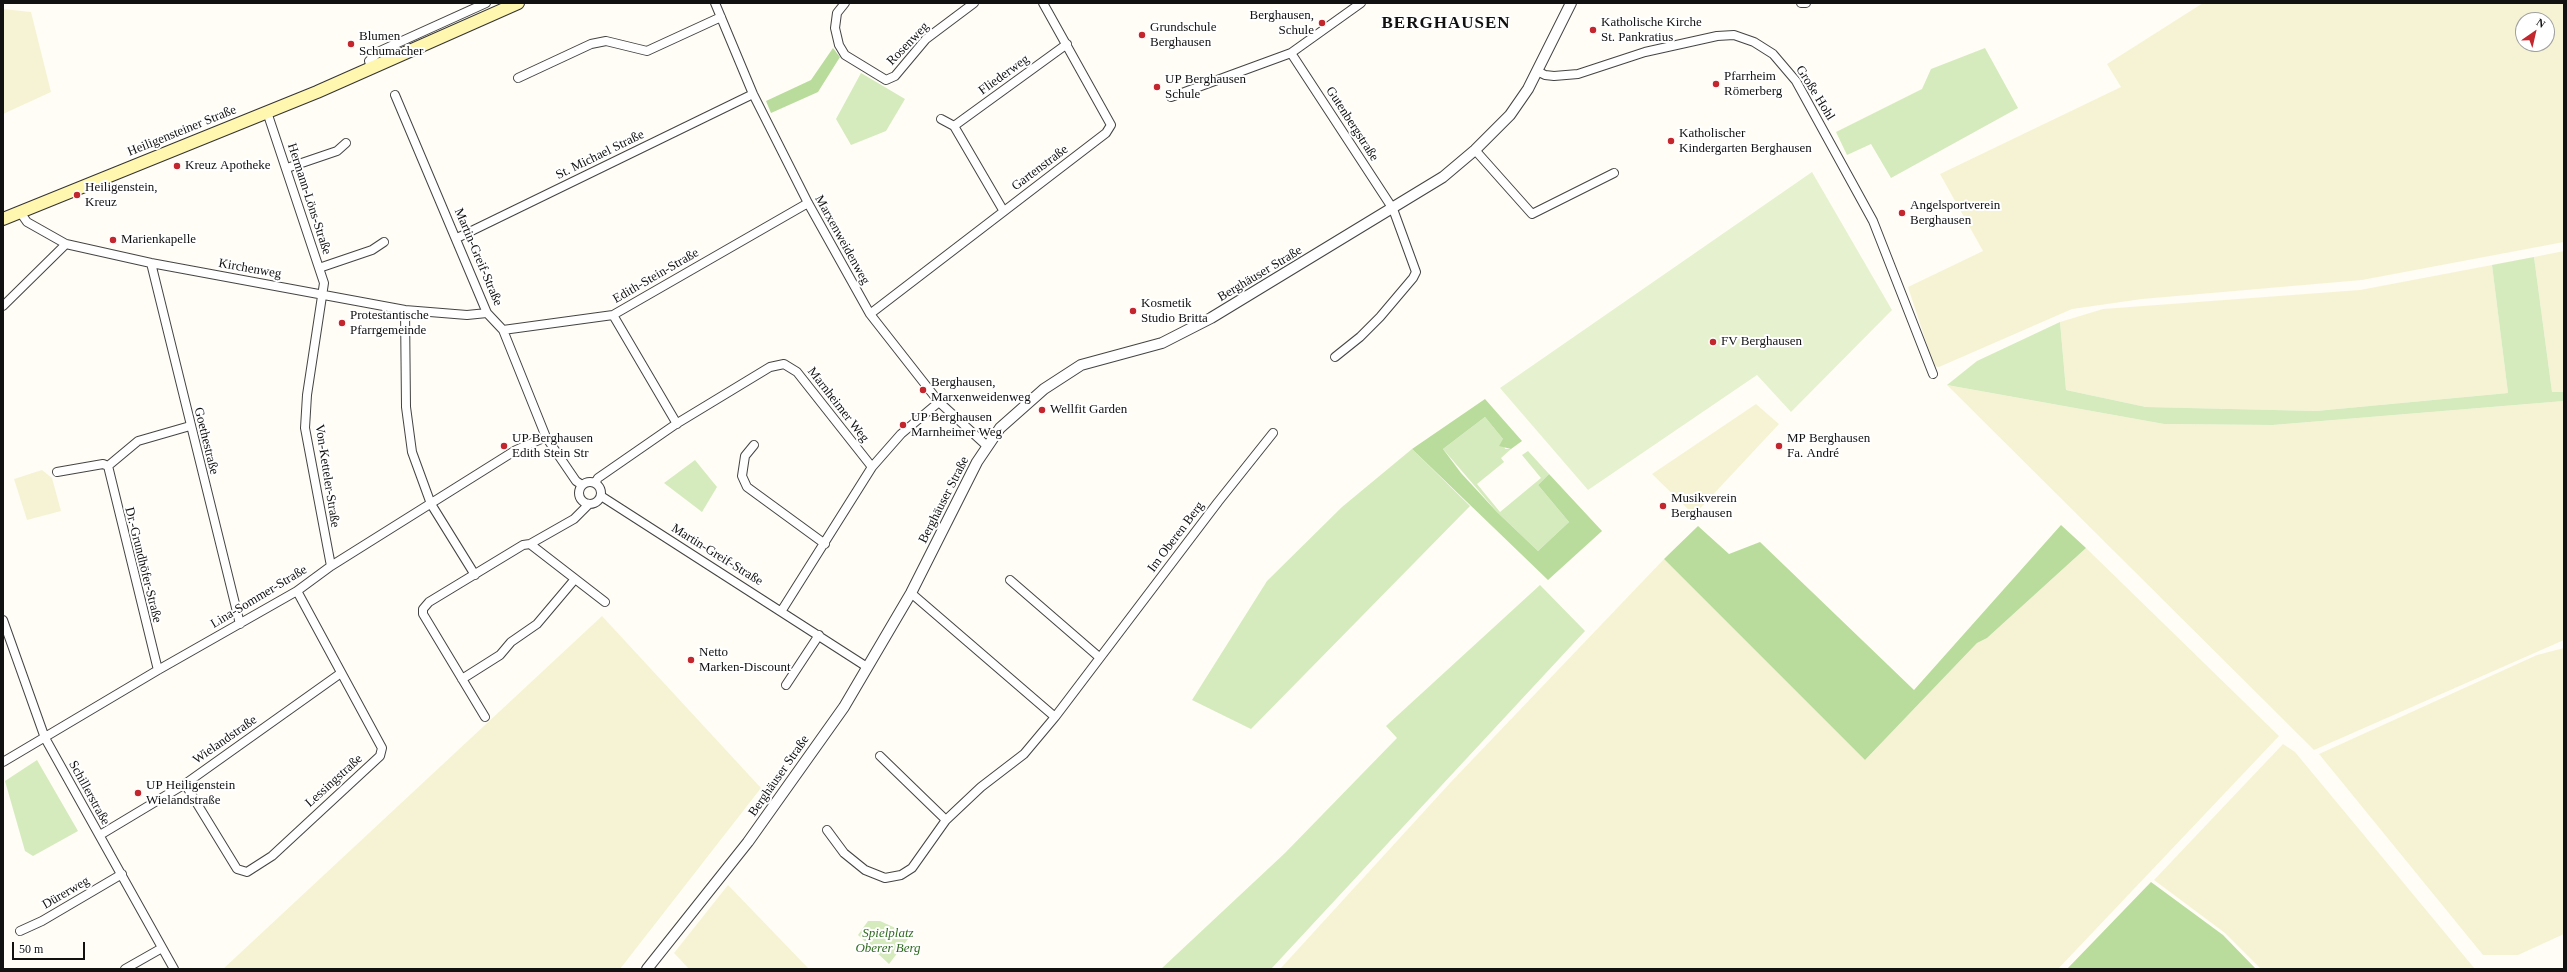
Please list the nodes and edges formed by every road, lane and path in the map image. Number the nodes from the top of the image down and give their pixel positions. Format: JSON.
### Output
{"nodes":[{"id":1,"x":486,"y":3,"type":"edge"},
{"id":2,"x":518,"y":3,"type":"edge"},
{"id":3,"x":715,"y":3,"type":"edge"},
{"id":4,"x":845,"y":3,"type":"edge"},
{"id":5,"x":974,"y":3,"type":"edge"},
{"id":6,"x":1043,"y":3,"type":"edge"},
{"id":7,"x":1361,"y":3,"type":"edge"},
{"id":8,"x":1572,"y":3,"type":"edge"},
{"id":9,"x":1801,"y":3,"type":"edge"},
{"id":10,"x":1806,"y":3,"type":"edge"},
{"id":11,"x":721,"y":17,"type":"junction"},
{"id":12,"x":1067,"y":44,"type":"junction"},
{"id":13,"x":1291,"y":53,"type":"junction"},
{"id":14,"x":371,"y":68,"type":"junction"},
{"id":15,"x":1536,"y":70,"type":"junction"},
{"id":16,"x":518,"y":78,"type":"dead end"},
{"id":17,"x":753,"y":94,"type":"junction"},
{"id":18,"x":395,"y":95,"type":"dead end"},
{"id":19,"x":1171,"y":97,"type":"dead end"},
{"id":20,"x":268,"y":112,"type":"junction"},
{"id":21,"x":942,"y":119,"type":"dead end"},
{"id":22,"x":954,"y":126,"type":"junction"},
{"id":23,"x":346,"y":143,"type":"dead end"},
{"id":24,"x":1475,"y":150,"type":"junction"},
{"id":25,"x":287,"y":168,"type":"junction"},
{"id":26,"x":1614,"y":173,"type":"dead end"},
{"id":27,"x":808,"y":203,"type":"junction"},
{"id":28,"x":1393,"y":209,"type":"junction"},
{"id":29,"x":1003,"y":210,"type":"junction"},
{"id":30,"x":20,"y":212,"type":"junction"},
{"id":31,"x":3,"y":219,"type":"edge"},
{"id":32,"x":457,"y":238,"type":"junction"},
{"id":33,"x":384,"y":242,"type":"dead end"},
{"id":34,"x":66,"y":244,"type":"junction"},
{"id":35,"x":151,"y":263,"type":"junction"},
{"id":36,"x":319,"y":268,"type":"junction"},
{"id":37,"x":324,"y":294,"type":"junction"},
{"id":38,"x":3,"y":306,"type":"edge"},
{"id":39,"x":405,"y":310,"type":"junction"},
{"id":40,"x":487,"y":313,"type":"junction"},
{"id":41,"x":870,"y":314,"type":"junction"},
{"id":42,"x":613,"y":315,"type":"junction"},
{"id":43,"x":503,"y":330,"type":"junction"},
{"id":44,"x":1335,"y":357,"type":"dead end"},
{"id":45,"x":1934,"y":374,"type":"dead end"},
{"id":46,"x":939,"y":402,"type":"junction"},
{"id":47,"x":677,"y":424,"type":"junction"},
{"id":48,"x":190,"y":426,"type":"junction"},
{"id":49,"x":1273,"y":434,"type":"dead end"},
{"id":50,"x":546,"y":438,"type":"junction"},
{"id":51,"x":754,"y":445,"type":"dead end"},
{"id":52,"x":987,"y":446,"type":"junction"},
{"id":53,"x":108,"y":466,"type":"junction"},
{"id":54,"x":872,"y":467,"type":"junction"},
{"id":55,"x":58,"y":472,"type":"dead end"},
{"id":56,"x":595,"y":483,"type":"junction"},
{"id":57,"x":582,"y":485,"type":"junction"},
{"id":58,"x":601,"y":496,"type":"junction"},
{"id":59,"x":432,"y":504,"type":"junction"},
{"id":60,"x":589,"y":504,"type":"junction"},
{"id":61,"x":530,"y":544,"type":"junction"},
{"id":62,"x":824,"y":544,"type":"junction"},
{"id":63,"x":331,"y":566,"type":"junction"},
{"id":64,"x":475,"y":575,"type":"junction"},
{"id":65,"x":575,"y":579,"type":"junction"},
{"id":66,"x":1010,"y":580,"type":"dead end"},
{"id":67,"x":297,"y":591,"type":"junction"},
{"id":68,"x":911,"y":593,"type":"junction"},
{"id":69,"x":605,"y":602,"type":"dead end"},
{"id":70,"x":782,"y":610,"type":"junction"},
{"id":71,"x":3,"y":620,"type":"edge"},
{"id":72,"x":240,"y":624,"type":"junction"},
{"id":73,"x":819,"y":635,"type":"junction"},
{"id":74,"x":1099,"y":657,"type":"junction"},
{"id":75,"x":867,"y":667,"type":"junction"},
{"id":76,"x":158,"y":670,"type":"junction"},
{"id":77,"x":341,"y":673,"type":"junction"},
{"id":78,"x":462,"y":680,"type":"junction"},
{"id":79,"x":786,"y":685,"type":"dead end"},
{"id":80,"x":485,"y":717,"type":"dead end"},
{"id":81,"x":1056,"y":717,"type":"junction"},
{"id":82,"x":45,"y":738,"type":"junction"},
{"id":83,"x":880,"y":756,"type":"dead end"},
{"id":84,"x":3,"y":762,"type":"edge"},
{"id":85,"x":185,"y":784,"type":"junction"},
{"id":86,"x":946,"y":820,"type":"junction"},
{"id":87,"x":827,"y":830,"type":"dead end"},
{"id":88,"x":100,"y":835,"type":"junction"},
{"id":89,"x":122,"y":874,"type":"junction"},
{"id":90,"x":20,"y":931,"type":"dead end"},
{"id":91,"x":162,"y":948,"type":"junction"},
{"id":92,"x":125,"y":969,"type":"edge"},
{"id":93,"x":174,"y":969,"type":"edge"},
{"id":94,"x":647,"y":969,"type":"edge"}],
"edges":[{"from":1,"to":14,"type":"street"},
{"from":2,"to":14,"type":"main road","name":"Heiligensteiner Straße"},
{"from":3,"to":11,"type":"street","name":"Marxenweidenweg"},
{"from":4,"to":5,"type":"street","name":"Rosenweg"},
{"from":6,"to":12,"type":"street","name":"Gartenstraße"},
{"from":7,"to":13,"type":"street"},
{"from":8,"to":15,"type":"street","name":"Berghäuser Straße"},
{"from":9,"to":10,"type":"street"},
{"from":11,"to":16,"type":"street"},
{"from":11,"to":17,"type":"street","name":"Marxenweidenweg"},
{"from":12,"to":22,"type":"street","name":"Fliederweg"},
{"from":12,"to":29,"type":"street","name":"Gartenstraße"},
{"from":13,"to":19,"type":"street"},
{"from":13,"to":28,"type":"street","name":"Gutenbergstraße"},
{"from":14,"to":20,"type":"main road","name":"Heiligensteiner Straße"},
{"from":15,"to":24,"type":"street","name":"Berghäuser Straße"},
{"from":15,"to":45,"type":"street","name":"Große Hohl"},
{"from":17,"to":27,"type":"street","name":"Marxenweidenweg"},
{"from":17,"to":32,"type":"street","name":"St. Michael Straße"},
{"from":18,"to":32,"type":"street","name":"Martin-Greif-Straße"},
{"from":20,"to":25,"type":"street","name":"Hermann-Löns-Straße"},
{"from":20,"to":30,"type":"main road","name":"Heiligensteiner Straße"},
{"from":21,"to":22,"type":"street"},
{"from":22,"to":29,"type":"street"},
{"from":23,"to":25,"type":"street"},
{"from":24,"to":26,"type":"street"},
{"from":24,"to":28,"type":"street","name":"Berghäuser Straße"},
{"from":25,"to":36,"type":"street","name":"Hermann-Löns-Straße"},
{"from":27,"to":41,"type":"street","name":"Marxenweidenweg"},
{"from":27,"to":42,"type":"street","name":"Edith-Stein-Straße"},
{"from":28,"to":44,"type":"street","name":"Gutenbergstraße"},
{"from":28,"to":52,"type":"street","name":"Berghäuser Straße"},
{"from":29,"to":41,"type":"street","name":"Gartenstraße"},
{"from":30,"to":31,"type":"main road","name":"Heiligensteiner Straße"},
{"from":30,"to":34,"type":"street","name":"Kirchenweg"},
{"from":32,"to":40,"type":"street","name":"Martin-Greif-Straße"},
{"from":33,"to":36,"type":"street"},
{"from":34,"to":35,"type":"street","name":"Kirchenweg"},
{"from":34,"to":38,"type":"street"},
{"from":35,"to":37,"type":"street","name":"Kirchenweg"},
{"from":35,"to":48,"type":"street","name":"Goethestraße"},
{"from":36,"to":37,"type":"street","name":"Hermann-Löns-Straße"},
{"from":37,"to":39,"type":"street","name":"Kirchenweg"},
{"from":37,"to":63,"type":"street","name":"Von-Ketteler-Straße"},
{"from":39,"to":40,"type":"street","name":"Kirchenweg"},
{"from":39,"to":59,"type":"street"},
{"from":40,"to":43,"type":"street","name":"Martin-Greif-Straße"},
{"from":41,"to":46,"type":"street","name":"Marxenweidenweg"},
{"from":42,"to":43,"type":"street","name":"Edith-Stein-Straße"},
{"from":42,"to":47,"type":"street"},
{"from":43,"to":50,"type":"street","name":"Martin-Greif-Straße"},
{"from":46,"to":52,"type":"street","name":"Marxenweidenweg"},
{"from":46,"to":54,"type":"street"},
{"from":47,"to":54,"type":"street","name":"Marnheimer Weg"},
{"from":47,"to":56,"type":"street","name":"Marnheimer Weg"},
{"from":48,"to":53,"type":"street"},
{"from":48,"to":72,"type":"street","name":"Goethestraße"},
{"from":49,"to":74,"type":"street","name":"Im Oberen Berg"},
{"from":50,"to":57,"type":"street","name":"Martin-Greif-Straße"},
{"from":50,"to":59,"type":"street","name":"Lina-Sommer-Straße"},
{"from":51,"to":62,"type":"street"},
{"from":52,"to":68,"type":"street","name":"Berghäuser Straße"},
{"from":53,"to":55,"type":"street"},
{"from":53,"to":76,"type":"street","name":"Dr.-Grundhöfer-Straße"},
{"from":54,"to":62,"type":"street"},
{"from":56,"to":57,"type":"street"},
{"from":56,"to":58,"type":"street"},
{"from":57,"to":60,"type":"street"},
{"from":58,"to":60,"type":"street"},
{"from":58,"to":70,"type":"street","name":"Martin-Greif-Straße"},
{"from":59,"to":63,"type":"street","name":"Lina-Sommer-Straße"},
{"from":59,"to":64,"type":"street"},
{"from":60,"to":61,"type":"street"},
{"from":61,"to":64,"type":"street"},
{"from":61,"to":65,"type":"street"},
{"from":62,"to":70,"type":"street"},
{"from":63,"to":67,"type":"street","name":"Lina-Sommer-Straße"},
{"from":64,"to":78,"type":"street"},
{"from":65,"to":69,"type":"street"},
{"from":65,"to":78,"type":"street"},
{"from":66,"to":74,"type":"street"},
{"from":67,"to":72,"type":"street","name":"Lina-Sommer-Straße"},
{"from":67,"to":77,"type":"street","name":"Lessingstraße"},
{"from":68,"to":75,"type":"street","name":"Berghäuser Straße"},
{"from":68,"to":81,"type":"street"},
{"from":70,"to":73,"type":"street","name":"Martin-Greif-Straße"},
{"from":71,"to":82,"type":"street","name":"Schillerstraße"},
{"from":72,"to":76,"type":"street","name":"Lina-Sommer-Straße"},
{"from":73,"to":75,"type":"street","name":"Martin-Greif-Straße"},
{"from":73,"to":79,"type":"street"},
{"from":74,"to":81,"type":"street","name":"Im Oberen Berg"},
{"from":75,"to":94,"type":"street","name":"Berghäuser Straße"},
{"from":76,"to":82,"type":"street","name":"Lina-Sommer-Straße"},
{"from":77,"to":85,"type":"street","name":"Wielandstraße"},
{"from":77,"to":85,"type":"street","name":"Lessingstraße"},
{"from":78,"to":80,"type":"street"},
{"from":81,"to":86,"type":"street","name":"Im Oberen Berg"},
{"from":82,"to":84,"type":"street","name":"Lina-Sommer-Straße"},
{"from":82,"to":88,"type":"street","name":"Schillerstraße"},
{"from":83,"to":86,"type":"street"},
{"from":85,"to":88,"type":"street","name":"Wielandstraße"},
{"from":86,"to":87,"type":"street","name":"Im Oberen Berg"},
{"from":88,"to":89,"type":"street","name":"Schillerstraße"},
{"from":89,"to":90,"type":"street","name":"Dürerweg"},
{"from":89,"to":91,"type":"street","name":"Schillerstraße"},
{"from":91,"to":92,"type":"street"},
{"from":91,"to":93,"type":"street","name":"Schillerstraße"}]}
